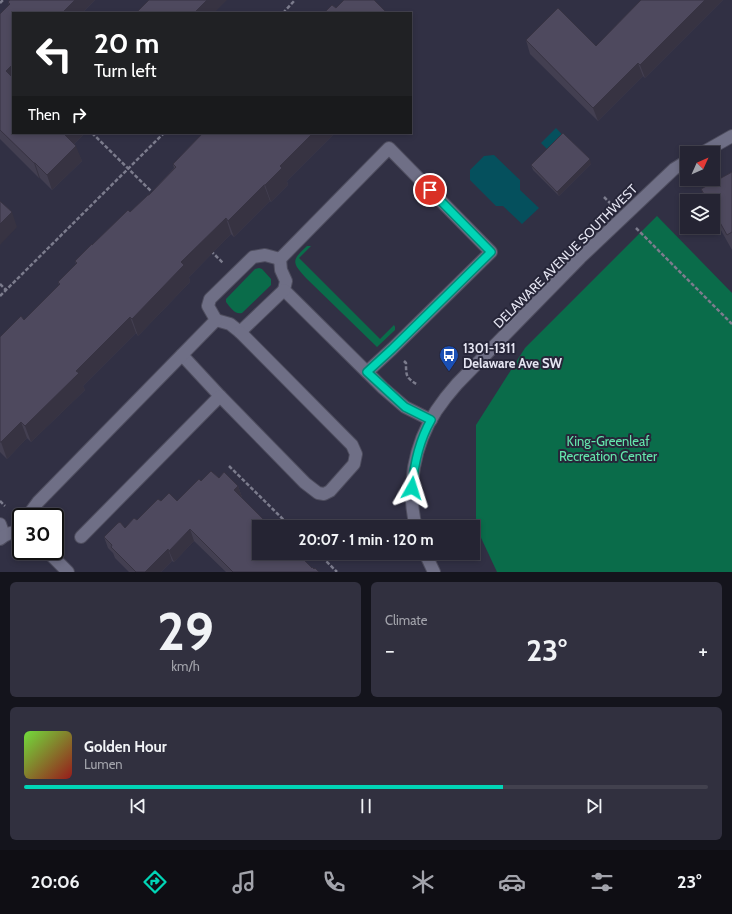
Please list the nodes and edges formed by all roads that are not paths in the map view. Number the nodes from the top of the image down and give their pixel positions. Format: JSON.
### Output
{"nodes":[{"id":1,"x":732,"y":136,"type":"edge"},
{"id":2,"x":714,"y":146,"type":"edge"},
{"id":3,"x":680,"y":165,"type":"edge"},
{"id":4,"x":280,"y":259,"type":"junction"},
{"id":5,"x":284,"y":290,"type":"junction"},
{"id":6,"x":216,"y":320,"type":"junction"},
{"id":7,"x":240,"y":332,"type":"junction"},
{"id":8,"x":182,"y":355,"type":"junction"},
{"id":9,"x":367,"y":372,"type":"junction"},
{"id":10,"x":220,"y":396,"type":"junction"},
{"id":11,"x":431,"y":420,"type":"junction"},
{"id":12,"x":34,"y":508,"type":"edge"},
{"id":13,"x":415,"y":520,"type":"edge"},
{"id":14,"x":81,"y":537,"type":"dead end"},
{"id":15,"x":56,"y":560,"type":"edge"},
{"id":16,"x":428,"y":560,"type":"edge"},
{"id":17,"x":68,"y":572,"type":"edge"},
{"id":18,"x":434,"y":572,"type":"edge"}],
"edges":[{"from":1,"to":2,"type":"street"},
{"from":3,"to":11,"type":"street","name":"DELAWARE AVENUE SOUTHWEST"},
{"from":4,"to":5,"type":"street"},
{"from":4,"to":6,"type":"street"},
{"from":4,"to":9,"type":"street"},
{"from":5,"to":7,"type":"street"},
{"from":5,"to":9,"type":"street"},
{"from":6,"to":7,"type":"street"},
{"from":6,"to":8,"type":"street"},
{"from":7,"to":10,"type":"street"},
{"from":8,"to":10,"type":"street"},
{"from":8,"to":12,"type":"street"},
{"from":9,"to":11,"type":"street"},
{"from":10,"to":14,"type":"street"},
{"from":11,"to":13,"type":"street","name":"DELAWARE AVENUE SOUTHWEST"},
{"from":15,"to":17,"type":"street"},
{"from":16,"to":18,"type":"street"}]}
